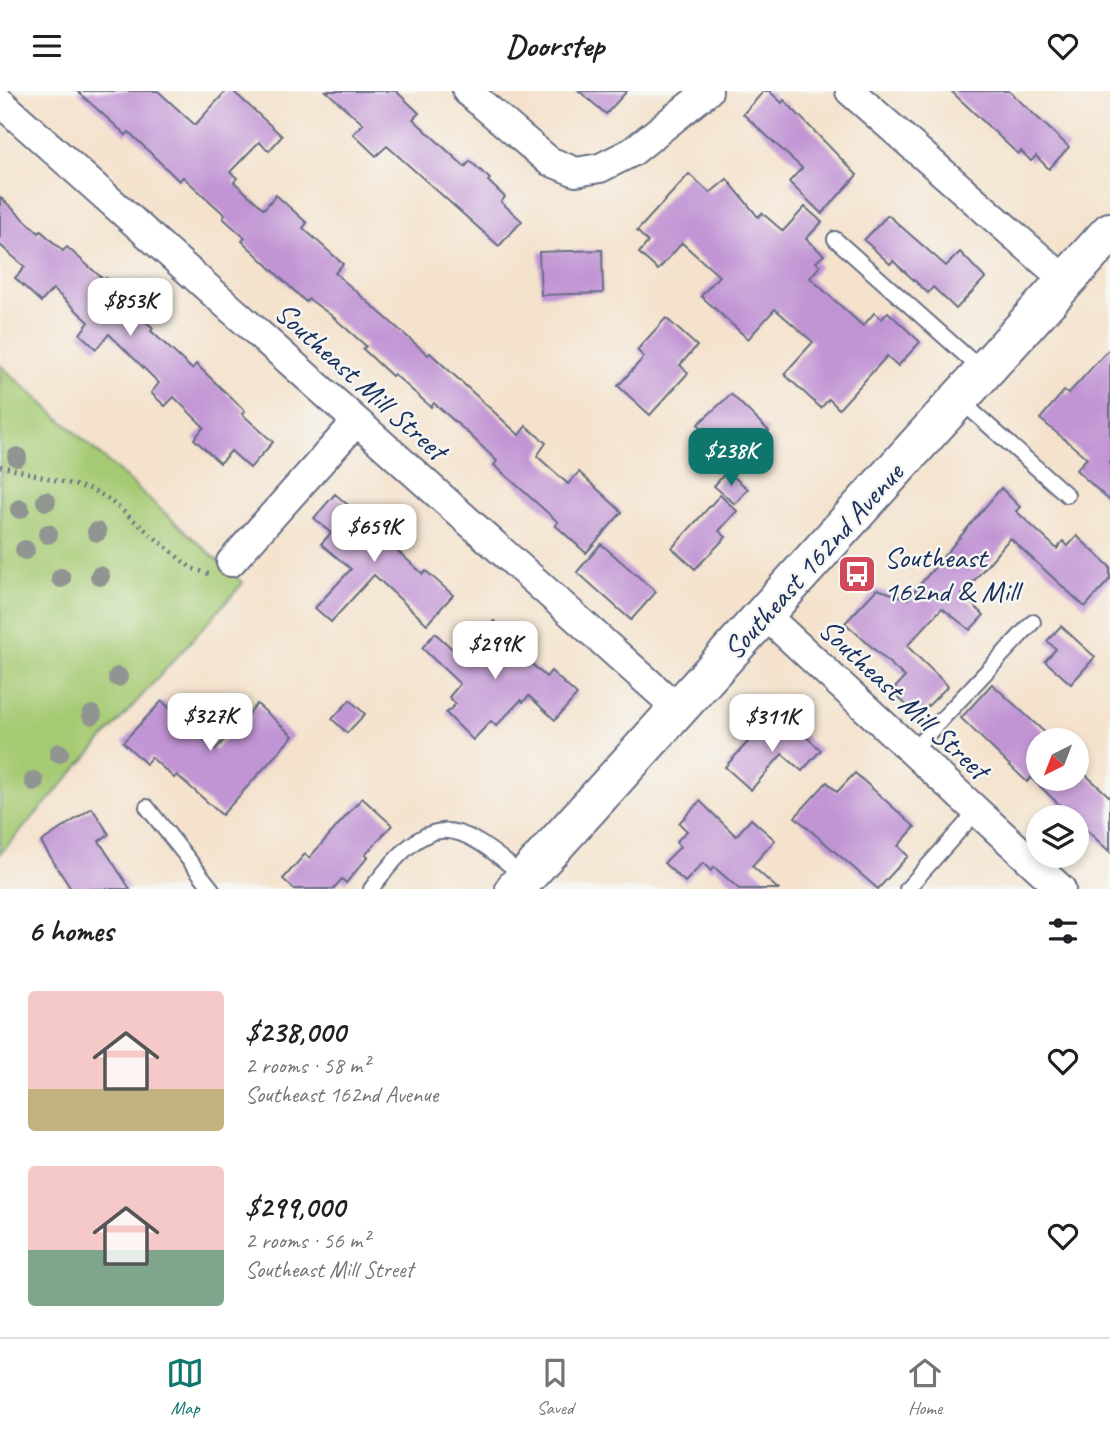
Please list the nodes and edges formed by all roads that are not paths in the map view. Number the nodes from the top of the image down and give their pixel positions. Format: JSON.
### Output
{"nodes":[{"id":1,"x":467,"y":91,"type":"edge"},
{"id":2,"x":708,"y":91,"type":"edge"},
{"id":3,"x":850,"y":91,"type":"edge"},
{"id":4,"x":0,"y":102,"type":"edge"},
{"id":5,"x":1110,"y":232,"type":"edge"},
{"id":6,"x":835,"y":239,"type":"dead end"},
{"id":7,"x":1066,"y":281,"type":"junction"},
{"id":8,"x":972,"y":385,"type":"junction"},
{"id":9,"x":356,"y":422,"type":"junction"},
{"id":10,"x":1068,"y":495,"type":"dead end"},
{"id":11,"x":231,"y":562,"type":"road end"},
{"id":12,"x":764,"y":614,"type":"junction"},
{"id":13,"x":1033,"y":621,"type":"dead end"},
{"id":14,"x":678,"y":709,"type":"junction"},
{"id":15,"x":912,"y":751,"type":"junction"},
{"id":16,"x":147,"y":807,"type":"dead end"},
{"id":17,"x":977,"y":811,"type":"junction"},
{"id":18,"x":520,"y":883,"type":"edge"},
{"id":19,"x":212,"y":889,"type":"edge"},
{"id":20,"x":371,"y":889,"type":"edge"},
{"id":21,"x":907,"y":889,"type":"edge"},
{"id":22,"x":1061,"y":889,"type":"edge"}],
"edges":[{"from":1,"to":2,"type":"street"},
{"from":3,"to":7,"type":"street"},
{"from":4,"to":9,"type":"street","name":"Southeast Mill Street"},
{"from":5,"to":7,"type":"main road","name":"Southeast 162nd Avenue"},
{"from":6,"to":8,"type":"lane"},
{"from":7,"to":8,"type":"main road","name":"Southeast 162nd Avenue"},
{"from":8,"to":10,"type":"lane"},
{"from":8,"to":12,"type":"main road","name":"Southeast 162nd Avenue"},
{"from":9,"to":11,"type":"street"},
{"from":9,"to":14,"type":"street","name":"Southeast Mill Street"},
{"from":12,"to":14,"type":"main road","name":"Southeast 162nd Avenue"},
{"from":12,"to":15,"type":"street","name":"Southeast Mill Street"},
{"from":13,"to":15,"type":"lane"},
{"from":14,"to":18,"type":"main road","name":"Southeast 162nd Avenue"},
{"from":15,"to":17,"type":"street","name":"Southeast Mill Street"},
{"from":16,"to":19,"type":"lane"},
{"from":17,"to":21,"type":"lane"},
{"from":17,"to":22,"type":"street","name":"Southeast Mill Street"},
{"from":18,"to":20,"type":"lane"}]}
